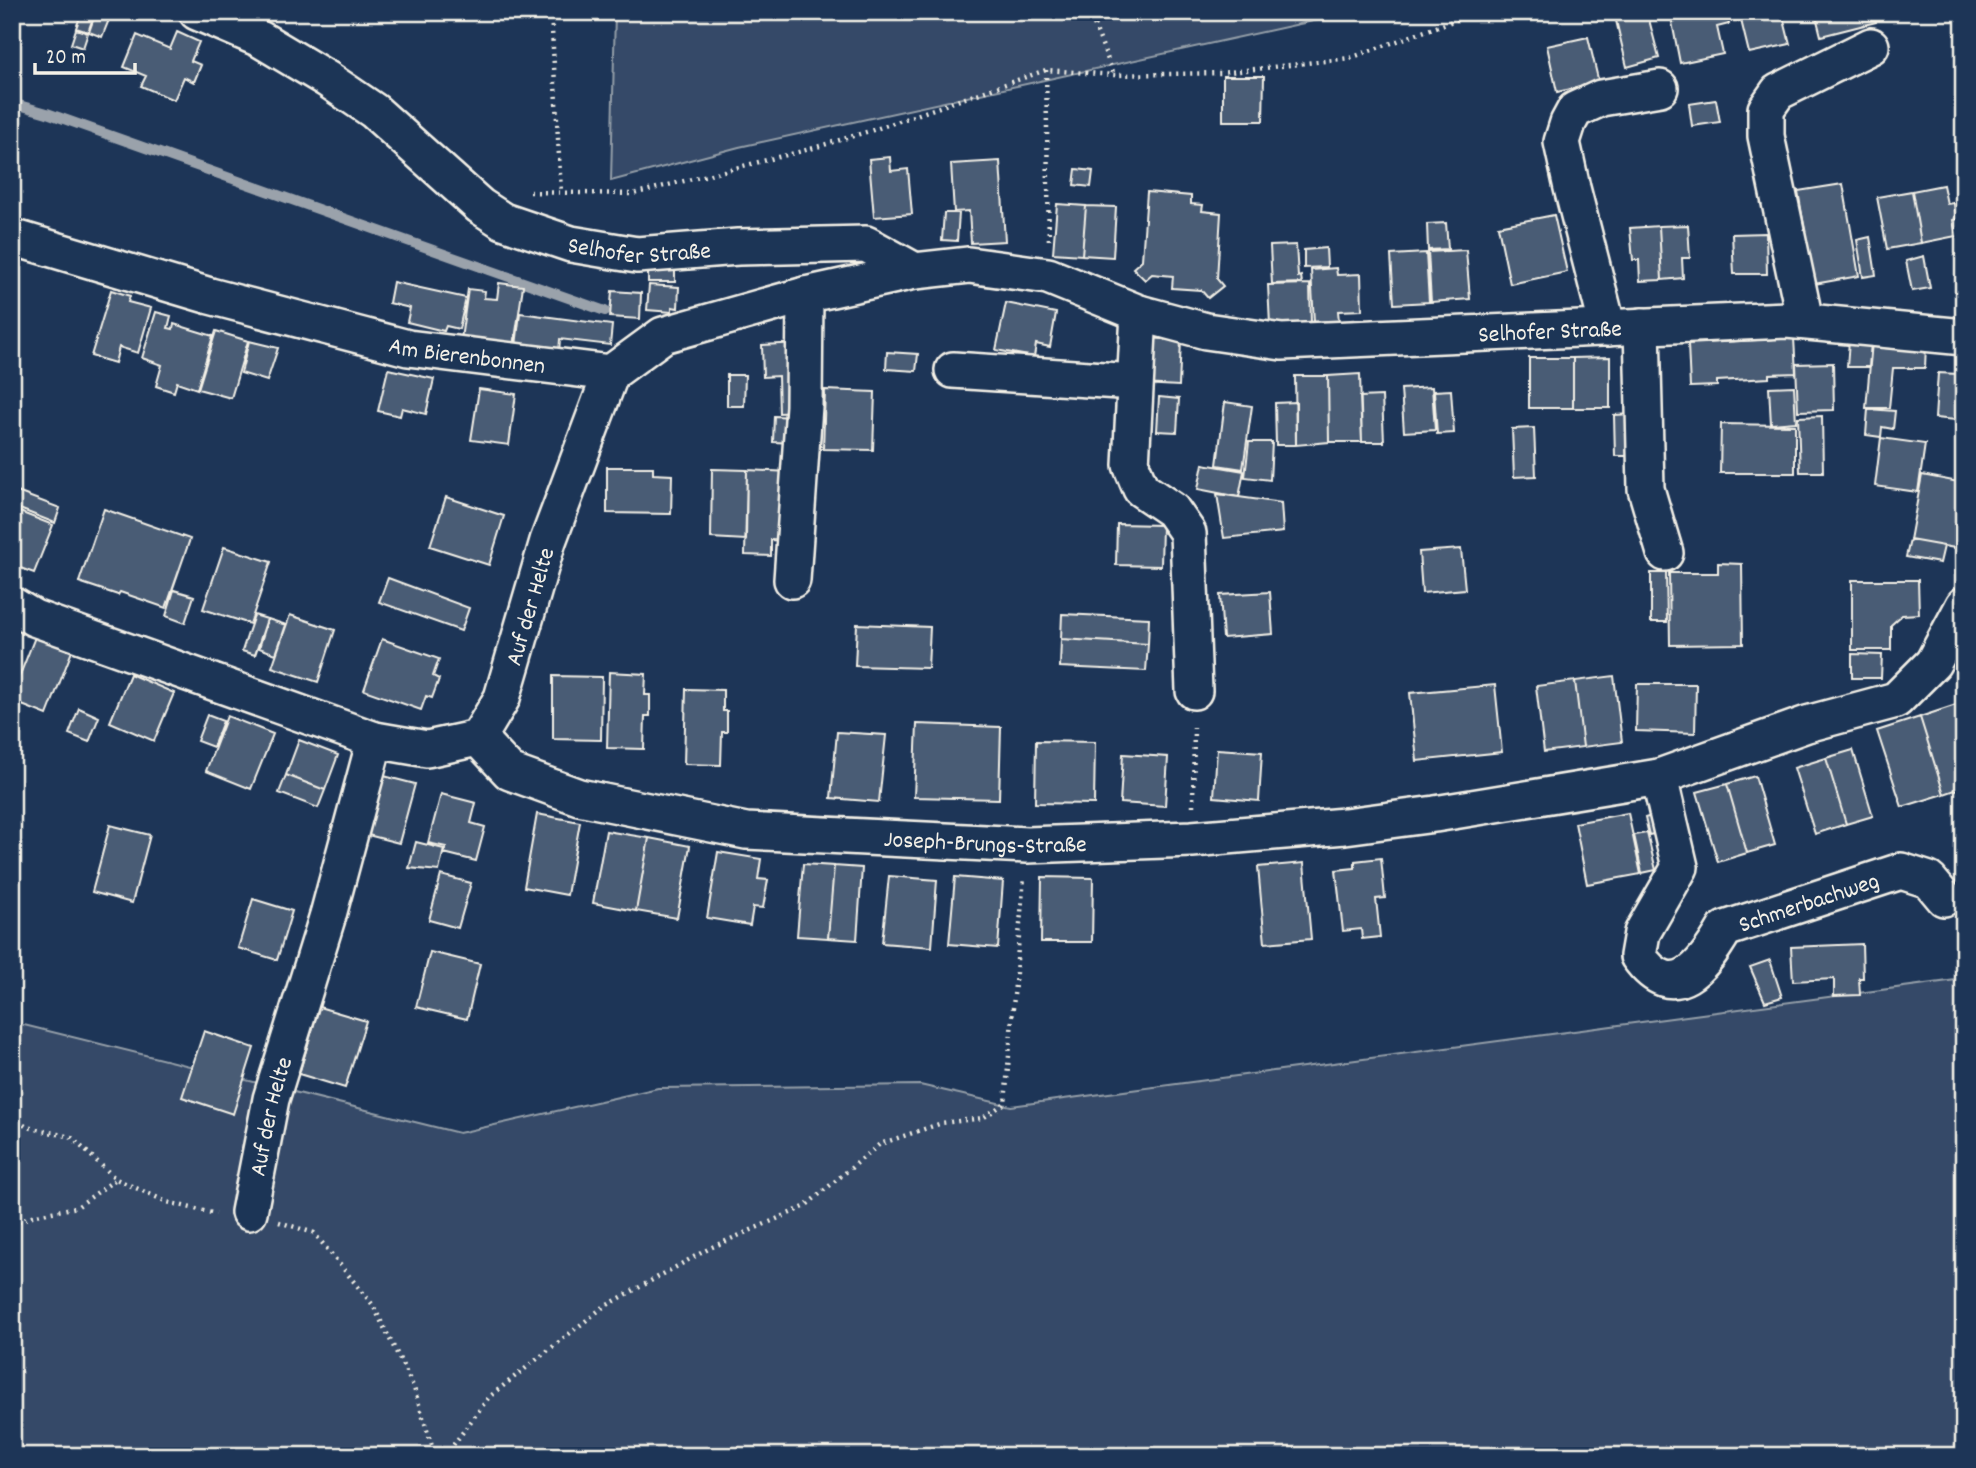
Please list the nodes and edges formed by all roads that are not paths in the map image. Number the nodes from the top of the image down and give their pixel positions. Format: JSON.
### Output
{"nodes":[{"id":1,"x":197,"y":12,"type":"edge"},
{"id":2,"x":1871,"y":46,"type":"dead end"},
{"id":3,"x":1660,"y":88,"type":"dead end"},
{"id":4,"x":12,"y":237,"type":"edge"},
{"id":5,"x":915,"y":271,"type":"junction"},
{"id":6,"x":804,"y":295,"type":"junction"},
{"id":7,"x":1139,"y":313,"type":"junction"},
{"id":8,"x":1805,"y":321,"type":"junction"},
{"id":9,"x":1642,"y":326,"type":"junction"},
{"id":10,"x":1608,"y":328,"type":"junction"},
{"id":11,"x":1964,"y":337,"type":"edge"},
{"id":12,"x":953,"y":370,"type":"dead end"},
{"id":13,"x":611,"y":373,"type":"junction"},
{"id":14,"x":1134,"y":382,"type":"junction"},
{"id":15,"x":1665,"y":553,"type":"dead end"},
{"id":16,"x":792,"y":580,"type":"dead end"},
{"id":17,"x":12,"y":605,"type":"edge"},
{"id":18,"x":1964,"y":605,"type":"edge"},
{"id":19,"x":1194,"y":691,"type":"road end"},
{"id":20,"x":478,"y":738,"type":"junction"},
{"id":21,"x":374,"y":740,"type":"junction"},
{"id":22,"x":1659,"y":777,"type":"junction"},
{"id":23,"x":1944,"y":898,"type":"dead end"},
{"id":24,"x":249,"y":1212,"type":"road end"}],
"edges":[{"from":1,"to":5,"type":"street","name":"Selhofer Straße"},
{"from":2,"to":8,"type":"street"},
{"from":3,"to":10,"type":"street"},
{"from":4,"to":13,"type":"street","name":"Am Bierenbonnen"},
{"from":5,"to":6,"type":"street"},
{"from":5,"to":7,"type":"street","name":"Selhofer Straße"},
{"from":6,"to":13,"type":"street"},
{"from":6,"to":16,"type":"street"},
{"from":7,"to":10,"type":"street","name":"Selhofer Straße"},
{"from":7,"to":14,"type":"street"},
{"from":8,"to":9,"type":"street","name":"Selhofer Straße"},
{"from":8,"to":11,"type":"street","name":"Selhofer Straße"},
{"from":9,"to":10,"type":"street","name":"Selhofer Straße"},
{"from":9,"to":15,"type":"street"},
{"from":12,"to":14,"type":"street"},
{"from":13,"to":20,"type":"street","name":"Auf der Helte"},
{"from":14,"to":19,"type":"street"},
{"from":17,"to":21,"type":"street"},
{"from":18,"to":22,"type":"street"},
{"from":20,"to":21,"type":"street"},
{"from":20,"to":22,"type":"street","name":"Joseph-Brungs-Straße"},
{"from":21,"to":24,"type":"street","name":"Auf der Helte"},
{"from":22,"to":23,"type":"street","name":"Schmerbachweg"}]}
